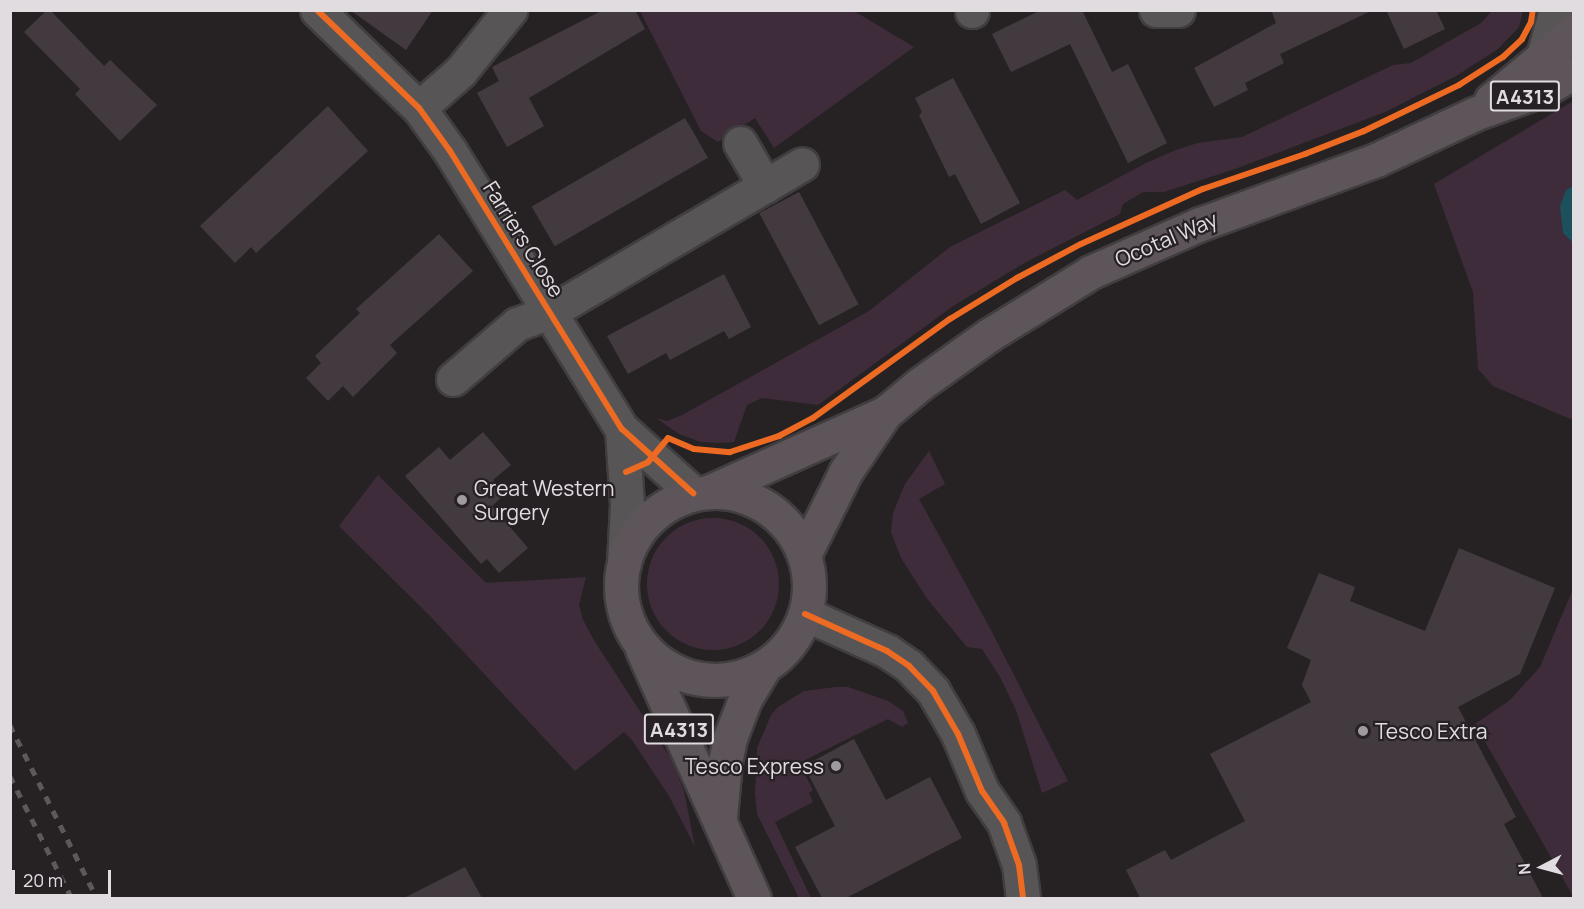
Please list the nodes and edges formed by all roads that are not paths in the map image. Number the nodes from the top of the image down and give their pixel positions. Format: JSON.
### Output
{"nodes":[{"id":1,"x":317,"y":10,"type":"edge"},
{"id":2,"x":510,"y":10,"type":"edge"},
{"id":3,"x":1156,"y":10,"type":"edge"},
{"id":4,"x":1178,"y":10,"type":"edge"},
{"id":5,"x":1556,"y":10,"type":"edge"},
{"id":6,"x":1574,"y":32,"type":"edge"},
{"id":7,"x":1544,"y":56,"type":"junction"},
{"id":8,"x":1574,"y":72,"type":"edge"},
{"id":9,"x":419,"y":108,"type":"junction"},
{"id":10,"x":1474,"y":114,"type":"junction"},
{"id":11,"x":741,"y":143,"type":"dead end"},
{"id":12,"x":802,"y":164,"type":"dead end"},
{"id":13,"x":765,"y":186,"type":"junction"},
{"id":14,"x":550,"y":312,"type":"junction"},
{"id":15,"x":453,"y":380,"type":"dead end"},
{"id":16,"x":885,"y":412,"type":"junction"},
{"id":17,"x":622,"y":429,"type":"junction"},
{"id":18,"x":701,"y":492,"type":"junction"},
{"id":19,"x":804,"y":555,"type":"junction"},
{"id":20,"x":624,"y":564,"type":"junction"},
{"id":21,"x":805,"y":614,"type":"junction"},
{"id":22,"x":636,"y":637,"type":"junction"},
{"id":23,"x":764,"y":667,"type":"junction"},
{"id":24,"x":982,"y":791,"type":"junction"},
{"id":25,"x":720,"y":822,"type":"junction"},
{"id":26,"x":754,"y":898,"type":"edge"},
{"id":27,"x":1002,"y":898,"type":"edge"},
{"id":28,"x":1023,"y":898,"type":"edge"}],
"edges":[{"from":1,"to":9,"type":"street","name":"Farriers Close"},
{"from":2,"to":9,"type":"street"},
{"from":3,"to":4,"type":"street"},
{"from":5,"to":7,"type":"street"},
{"from":6,"to":7,"type":"main road","name":"Ocotal Way","number":"A4313"},
{"from":7,"to":10,"type":"main road","name":"Ocotal Way","number":"A4313"},
{"from":8,"to":10,"type":"main road","name":"Ocotal Way","number":"A4313"},
{"from":9,"to":14,"type":"street","name":"Farriers Close"},
{"from":10,"to":16,"type":"main road","name":"Ocotal Way","number":"A4313"},
{"from":11,"to":13,"type":"street"},
{"from":12,"to":13,"type":"street","name":"Farriers Close"},
{"from":13,"to":14,"type":"street","name":"Farriers Close"},
{"from":14,"to":15,"type":"street","name":"Farriers Close"},
{"from":14,"to":17,"type":"street","name":"Farriers Close"},
{"from":16,"to":18,"type":"main road","name":"Ocotal Way","number":"A4313"},
{"from":16,"to":19,"type":"main road","name":"Ocotal Way","number":"A4313"},
{"from":17,"to":18,"type":"street","name":"Farriers Close"},
{"from":17,"to":20,"type":"street","name":"Farriers Close"},
{"from":18,"to":19,"type":"main road","number":"A4313"},
{"from":18,"to":20,"type":"main road","number":"A4313"},
{"from":19,"to":21,"type":"main road","number":"A4313"},
{"from":20,"to":22,"type":"main road","number":"A4313"},
{"from":21,"to":23,"type":"main road","number":"A4313"},
{"from":21,"to":24,"type":"street"},
{"from":22,"to":23,"type":"main road","number":"A4313"},
{"from":22,"to":25,"type":"main road","number":"A4313"},
{"from":23,"to":25,"type":"main road","number":"A4313"},
{"from":24,"to":27,"type":"street"},
{"from":24,"to":28,"type":"street"},
{"from":25,"to":26,"type":"main road","number":"A4313"}]}
